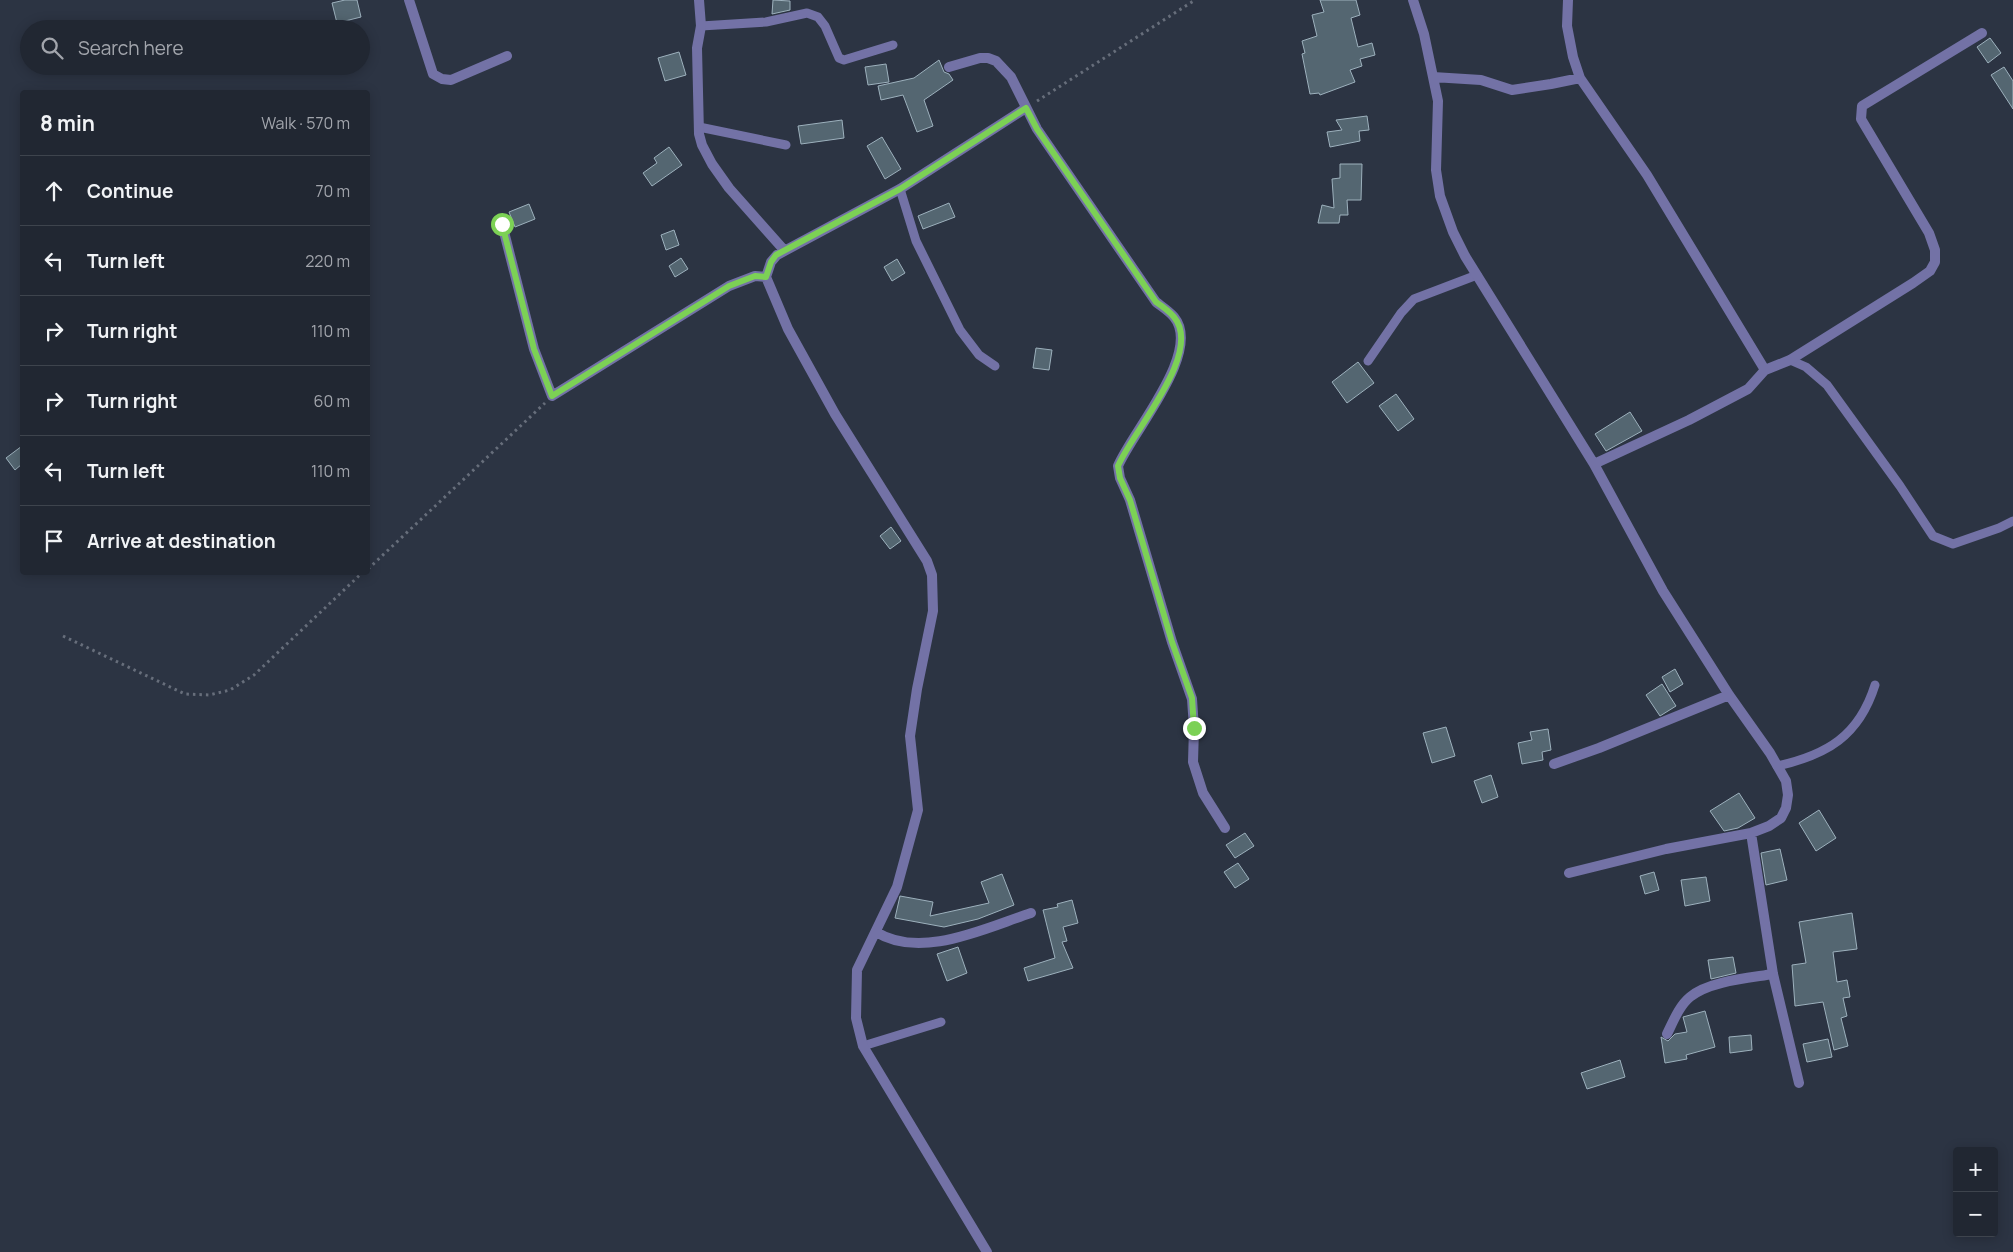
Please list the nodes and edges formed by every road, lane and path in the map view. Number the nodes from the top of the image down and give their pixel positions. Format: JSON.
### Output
{"nodes":[{"id":1,"x":409,"y":0,"type":"edge"},
{"id":2,"x":699,"y":0,"type":"edge"},
{"id":3,"x":1195,"y":0,"type":"edge"},
{"id":4,"x":1413,"y":0,"type":"edge"},
{"id":5,"x":1568,"y":0,"type":"edge"},
{"id":6,"x":701,"y":26,"type":"junction"},
{"id":7,"x":1982,"y":33,"type":"dead end"},
{"id":8,"x":893,"y":45,"type":"dead end"},
{"id":9,"x":507,"y":56,"type":"dead end"},
{"id":10,"x":949,"y":66,"type":"dead end"},
{"id":11,"x":1433,"y":77,"type":"junction"},
{"id":12,"x":1580,"y":78,"type":"junction"},
{"id":13,"x":1026,"y":108,"type":"junction"},
{"id":14,"x":699,"y":127,"type":"junction"},
{"id":15,"x":786,"y":144,"type":"dead end"},
{"id":16,"x":900,"y":189,"type":"junction"},
{"id":17,"x":502,"y":224,"type":"dead end"},
{"id":18,"x":784,"y":250,"type":"junction"},
{"id":19,"x":1477,"y":275,"type":"junction"},
{"id":20,"x":766,"y":277,"type":"junction"},
{"id":21,"x":1790,"y":360,"type":"junction"},
{"id":22,"x":1368,"y":361,"type":"dead end"},
{"id":23,"x":995,"y":366,"type":"dead end"},
{"id":24,"x":1765,"y":370,"type":"junction"},
{"id":25,"x":552,"y":396,"type":"junction"},
{"id":26,"x":1594,"y":464,"type":"junction"},
{"id":27,"x":2013,"y":521,"type":"edge"},
{"id":28,"x":370,"y":566,"type":"edge"},
{"id":29,"x":360,"y":575,"type":"edge"},
{"id":30,"x":63,"y":636,"type":"dead end"},
{"id":31,"x":1875,"y":685,"type":"dead end"},
{"id":32,"x":1729,"y":695,"type":"junction"},
{"id":33,"x":1554,"y":764,"type":"dead end"},
{"id":34,"x":1777,"y":766,"type":"junction"},
{"id":35,"x":1225,"y":828,"type":"dead end"},
{"id":36,"x":1751,"y":833,"type":"junction"},
{"id":37,"x":1569,"y":874,"type":"dead end"},
{"id":38,"x":1031,"y":913,"type":"dead end"},
{"id":39,"x":876,"y":932,"type":"junction"},
{"id":40,"x":1773,"y":974,"type":"junction"},
{"id":41,"x":941,"y":1022,"type":"dead end"},
{"id":42,"x":1667,"y":1034,"type":"dead end"},
{"id":43,"x":863,"y":1046,"type":"junction"},
{"id":44,"x":1799,"y":1083,"type":"dead end"},
{"id":45,"x":987,"y":1252,"type":"edge"}],
"edges":[{"from":1,"to":9,"type":"street"},
{"from":2,"to":6,"type":"street"},
{"from":3,"to":13,"type":"path"},
{"from":4,"to":11,"type":"street"},
{"from":5,"to":12,"type":"street"},
{"from":6,"to":8,"type":"lane"},
{"from":6,"to":14,"type":"street"},
{"from":7,"to":21,"type":"street"},
{"from":10,"to":13,"type":"street"},
{"from":11,"to":12,"type":"street"},
{"from":11,"to":19,"type":"street"},
{"from":12,"to":24,"type":"street"},
{"from":13,"to":16,"type":"street"},
{"from":13,"to":35,"type":"street"},
{"from":14,"to":15,"type":"lane"},
{"from":14,"to":18,"type":"street"},
{"from":16,"to":18,"type":"street"},
{"from":16,"to":23,"type":"lane"},
{"from":17,"to":25,"type":"street"},
{"from":18,"to":20,"type":"street"},
{"from":19,"to":22,"type":"lane"},
{"from":19,"to":26,"type":"street"},
{"from":20,"to":25,"type":"street"},
{"from":20,"to":39,"type":"street"},
{"from":21,"to":24,"type":"street"},
{"from":21,"to":27,"type":"lane"},
{"from":24,"to":26,"type":"street"},
{"from":25,"to":28,"type":"path"},
{"from":26,"to":32,"type":"street"},
{"from":29,"to":30,"type":"path"},
{"from":31,"to":34,"type":"lane"},
{"from":32,"to":33,"type":"street"},
{"from":32,"to":34,"type":"street"},
{"from":34,"to":36,"type":"street"},
{"from":36,"to":37,"type":"street"},
{"from":36,"to":40,"type":"street"},
{"from":38,"to":39,"type":"street"},
{"from":39,"to":43,"type":"street"},
{"from":40,"to":42,"type":"street"},
{"from":40,"to":44,"type":"street"},
{"from":41,"to":43,"type":"lane"},
{"from":43,"to":45,"type":"street"}]}
